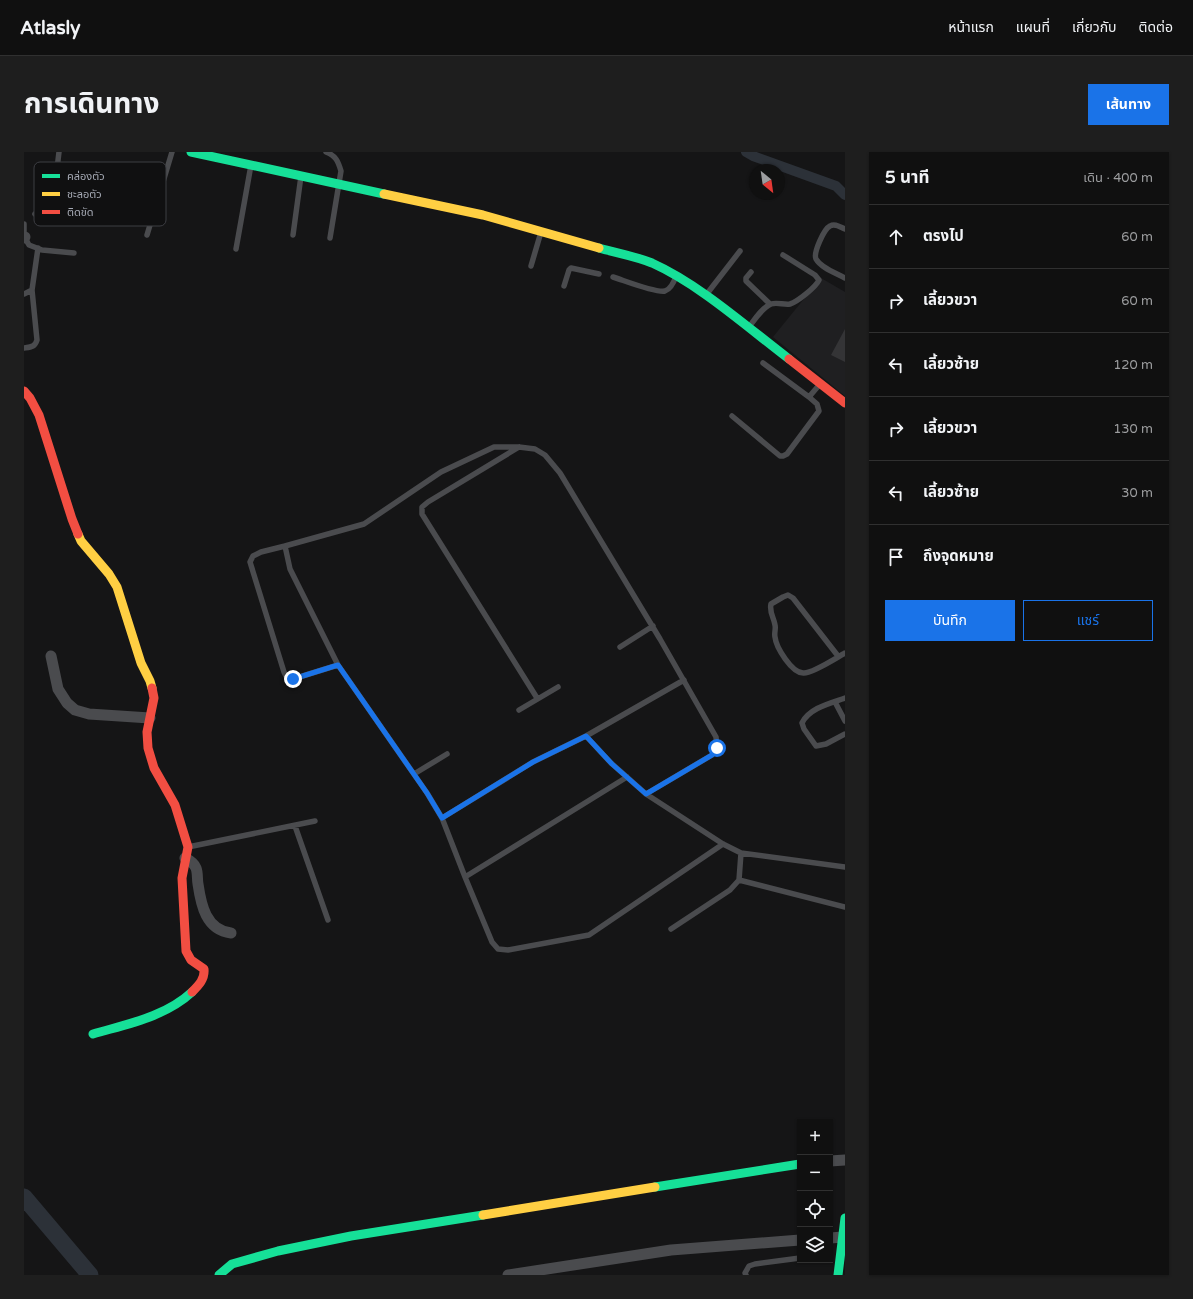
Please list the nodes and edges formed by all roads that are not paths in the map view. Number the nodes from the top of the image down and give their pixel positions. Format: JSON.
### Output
{"nodes":[{"id":1,"x":59,"y":152,"type":"edge"},
{"id":2,"x":172,"y":152,"type":"edge"},
{"id":3,"x":191,"y":152,"type":"edge"},
{"id":4,"x":326,"y":152,"type":"edge"},
{"id":5,"x":58,"y":162,"type":"edge"},
{"id":6,"x":251,"y":165,"type":"junction"},
{"id":7,"x":166,"y":172,"type":"edge"},
{"id":8,"x":301,"y":175,"type":"junction"},
{"id":9,"x":340,"y":184,"type":"junction"},
{"id":10,"x":24,"y":224,"type":"edge"},
{"id":11,"x":150,"y":226,"type":"edge"},
{"id":12,"x":845,"y":229,"type":"edge"},
{"id":13,"x":541,"y":232,"type":"junction"},
{"id":14,"x":147,"y":235,"type":"dead end"},
{"id":15,"x":292,"y":235,"type":"dead end"},
{"id":16,"x":25,"y":238,"type":"edge"},
{"id":17,"x":330,"y":238,"type":"dead end"},
{"id":18,"x":38,"y":248,"type":"junction"},
{"id":19,"x":236,"y":249,"type":"dead end"},
{"id":20,"x":740,"y":251,"type":"dead end"},
{"id":21,"x":74,"y":253,"type":"dead end"},
{"id":22,"x":783,"y":255,"type":"dead end"},
{"id":23,"x":531,"y":266,"type":"dead end"},
{"id":24,"x":751,"y":272,"type":"dead end"},
{"id":25,"x":599,"y":274,"type":"dead end"},
{"id":26,"x":676,"y":276,"type":"junction"},
{"id":27,"x":613,"y":277,"type":"dead end"},
{"id":28,"x":845,"y":278,"type":"edge"},
{"id":29,"x":564,"y":286,"type":"dead end"},
{"id":30,"x":32,"y":290,"type":"junction"},
{"id":31,"x":24,"y":294,"type":"edge"},
{"id":32,"x":706,"y":296,"type":"junction"},
{"id":33,"x":770,"y":304,"type":"junction"},
{"id":34,"x":748,"y":328,"type":"junction"},
{"id":35,"x":24,"y":348,"type":"edge"},
{"id":36,"x":763,"y":363,"type":"dead end"},
{"id":37,"x":820,"y":384,"type":"junction"},
{"id":38,"x":24,"y":391,"type":"edge"},
{"id":39,"x":809,"y":397,"type":"junction"},
{"id":40,"x":845,"y":404,"type":"edge"},
{"id":41,"x":732,"y":416,"type":"dead end"},
{"id":42,"x":519,"y":447,"type":"junction"},
{"id":43,"x":285,"y":546,"type":"junction"},
{"id":44,"x":653,"y":626,"type":"junction"},
{"id":45,"x":620,"y":647,"type":"dead end"},
{"id":46,"x":845,"y":653,"type":"edge"},
{"id":47,"x":51,"y":656,"type":"dead end"},
{"id":48,"x":838,"y":656,"type":"junction"},
{"id":49,"x":338,"y":665,"type":"junction"},
{"id":50,"x":684,"y":680,"type":"junction"},
{"id":51,"x":558,"y":687,"type":"dead end"},
{"id":52,"x":537,"y":698,"type":"junction"},
{"id":53,"x":845,"y":698,"type":"edge"},
{"id":54,"x":835,"y":702,"type":"junction"},
{"id":55,"x":519,"y":710,"type":"dead end"},
{"id":56,"x":150,"y":718,"type":"junction"},
{"id":57,"x":845,"y":721,"type":"edge"},
{"id":58,"x":845,"y":734,"type":"edge"},
{"id":59,"x":586,"y":736,"type":"junction"},
{"id":60,"x":448,"y":754,"type":"dead end"},
{"id":61,"x":414,"y":774,"type":"junction"},
{"id":62,"x":627,"y":778,"type":"junction"},
{"id":63,"x":646,"y":794,"type":"junction"},
{"id":64,"x":442,"y":818,"type":"junction"},
{"id":65,"x":315,"y":821,"type":"dead end"},
{"id":66,"x":295,"y":826,"type":"junction"},
{"id":67,"x":723,"y":844,"type":"junction"},
{"id":68,"x":186,"y":852,"type":"junction"},
{"id":69,"x":741,"y":852,"type":"junction"},
{"id":70,"x":845,"y":866,"type":"edge"},
{"id":71,"x":466,"y":877,"type":"junction"},
{"id":72,"x":739,"y":880,"type":"junction"},
{"id":73,"x":845,"y":907,"type":"edge"},
{"id":74,"x":328,"y":920,"type":"dead end"},
{"id":75,"x":671,"y":929,"type":"dead end"},
{"id":76,"x":231,"y":933,"type":"dead end"},
{"id":77,"x":93,"y":1034,"type":"dead end"},
{"id":78,"x":845,"y":1160,"type":"edge"},
{"id":79,"x":833,"y":1161,"type":"edge"},
{"id":80,"x":797,"y":1164,"type":"edge"},
{"id":81,"x":845,"y":1218,"type":"edge"},
{"id":82,"x":843,"y":1237,"type":"junction"},
{"id":83,"x":833,"y":1238,"type":"edge"},
{"id":84,"x":797,"y":1240,"type":"edge"},
{"id":85,"x":797,"y":1258,"type":"edge"},
{"id":86,"x":571,"y":1270,"type":"edge"},
{"id":87,"x":218,"y":1275,"type":"edge"},
{"id":88,"x":508,"y":1275,"type":"edge"},
{"id":89,"x":746,"y":1275,"type":"edge"},
{"id":90,"x":838,"y":1275,"type":"edge"}],
"edges":[{"from":1,"to":5,"type":"lane"},
{"from":2,"to":7,"type":"lane"},
{"from":3,"to":6,"type":"street"},
{"from":4,"to":9,"type":"lane"},
{"from":6,"to":8,"type":"street"},
{"from":6,"to":19,"type":"lane"},
{"from":8,"to":9,"type":"street"},
{"from":8,"to":15,"type":"lane"},
{"from":9,"to":13,"type":"street"},
{"from":9,"to":17,"type":"lane"},
{"from":10,"to":16,"type":"lane"},
{"from":11,"to":14,"type":"lane"},
{"from":12,"to":28,"type":"lane"},
{"from":13,"to":23,"type":"lane"},
{"from":13,"to":26,"type":"street"},
{"from":16,"to":18,"type":"lane"},
{"from":18,"to":21,"type":"lane"},
{"from":18,"to":30,"type":"lane"},
{"from":20,"to":32,"type":"lane"},
{"from":22,"to":33,"type":"lane"},
{"from":24,"to":33,"type":"lane"},
{"from":25,"to":29,"type":"lane"},
{"from":26,"to":27,"type":"lane"},
{"from":26,"to":32,"type":"street"},
{"from":30,"to":31,"type":"lane"},
{"from":30,"to":35,"type":"lane"},
{"from":32,"to":34,"type":"street"},
{"from":33,"to":34,"type":"lane"},
{"from":34,"to":37,"type":"street"},
{"from":36,"to":39,"type":"lane"},
{"from":37,"to":39,"type":"lane"},
{"from":37,"to":40,"type":"street"},
{"from":38,"to":56,"type":"street"},
{"from":39,"to":41,"type":"lane"},
{"from":42,"to":43,"type":"lane"},
{"from":42,"to":44,"type":"lane"},
{"from":42,"to":52,"type":"lane"},
{"from":43,"to":49,"type":"lane"},
{"from":43,"to":49,"type":"lane"},
{"from":44,"to":45,"type":"lane"},
{"from":44,"to":50,"type":"lane"},
{"from":46,"to":48,"type":"lane"},
{"from":47,"to":56,"type":"street"},
{"from":48,"to":48,"type":"lane"},
{"from":49,"to":61,"type":"lane"},
{"from":50,"to":59,"type":"lane"},
{"from":50,"to":63,"type":"lane"},
{"from":51,"to":52,"type":"lane"},
{"from":52,"to":55,"type":"lane"},
{"from":53,"to":54,"type":"lane"},
{"from":54,"to":57,"type":"lane"},
{"from":54,"to":58,"type":"lane"},
{"from":56,"to":68,"type":"street"},
{"from":59,"to":62,"type":"lane"},
{"from":59,"to":64,"type":"lane"},
{"from":60,"to":61,"type":"lane"},
{"from":61,"to":64,"type":"lane"},
{"from":62,"to":63,"type":"lane"},
{"from":62,"to":71,"type":"lane"},
{"from":63,"to":67,"type":"lane"},
{"from":64,"to":71,"type":"lane"},
{"from":65,"to":66,"type":"lane"},
{"from":66,"to":68,"type":"lane"},
{"from":66,"to":74,"type":"lane"},
{"from":67,"to":69,"type":"lane"},
{"from":67,"to":71,"type":"lane"},
{"from":68,"to":76,"type":"street"},
{"from":68,"to":77,"type":"street"},
{"from":69,"to":70,"type":"lane"},
{"from":69,"to":72,"type":"lane"},
{"from":72,"to":73,"type":"lane"},
{"from":72,"to":75,"type":"lane"},
{"from":78,"to":79,"type":"street"},
{"from":80,"to":87,"type":"street"},
{"from":81,"to":82,"type":"street"},
{"from":82,"to":83,"type":"street"},
{"from":82,"to":90,"type":"street"},
{"from":84,"to":86,"type":"street"},
{"from":85,"to":89,"type":"lane"},
{"from":86,"to":88,"type":"street"}]}
